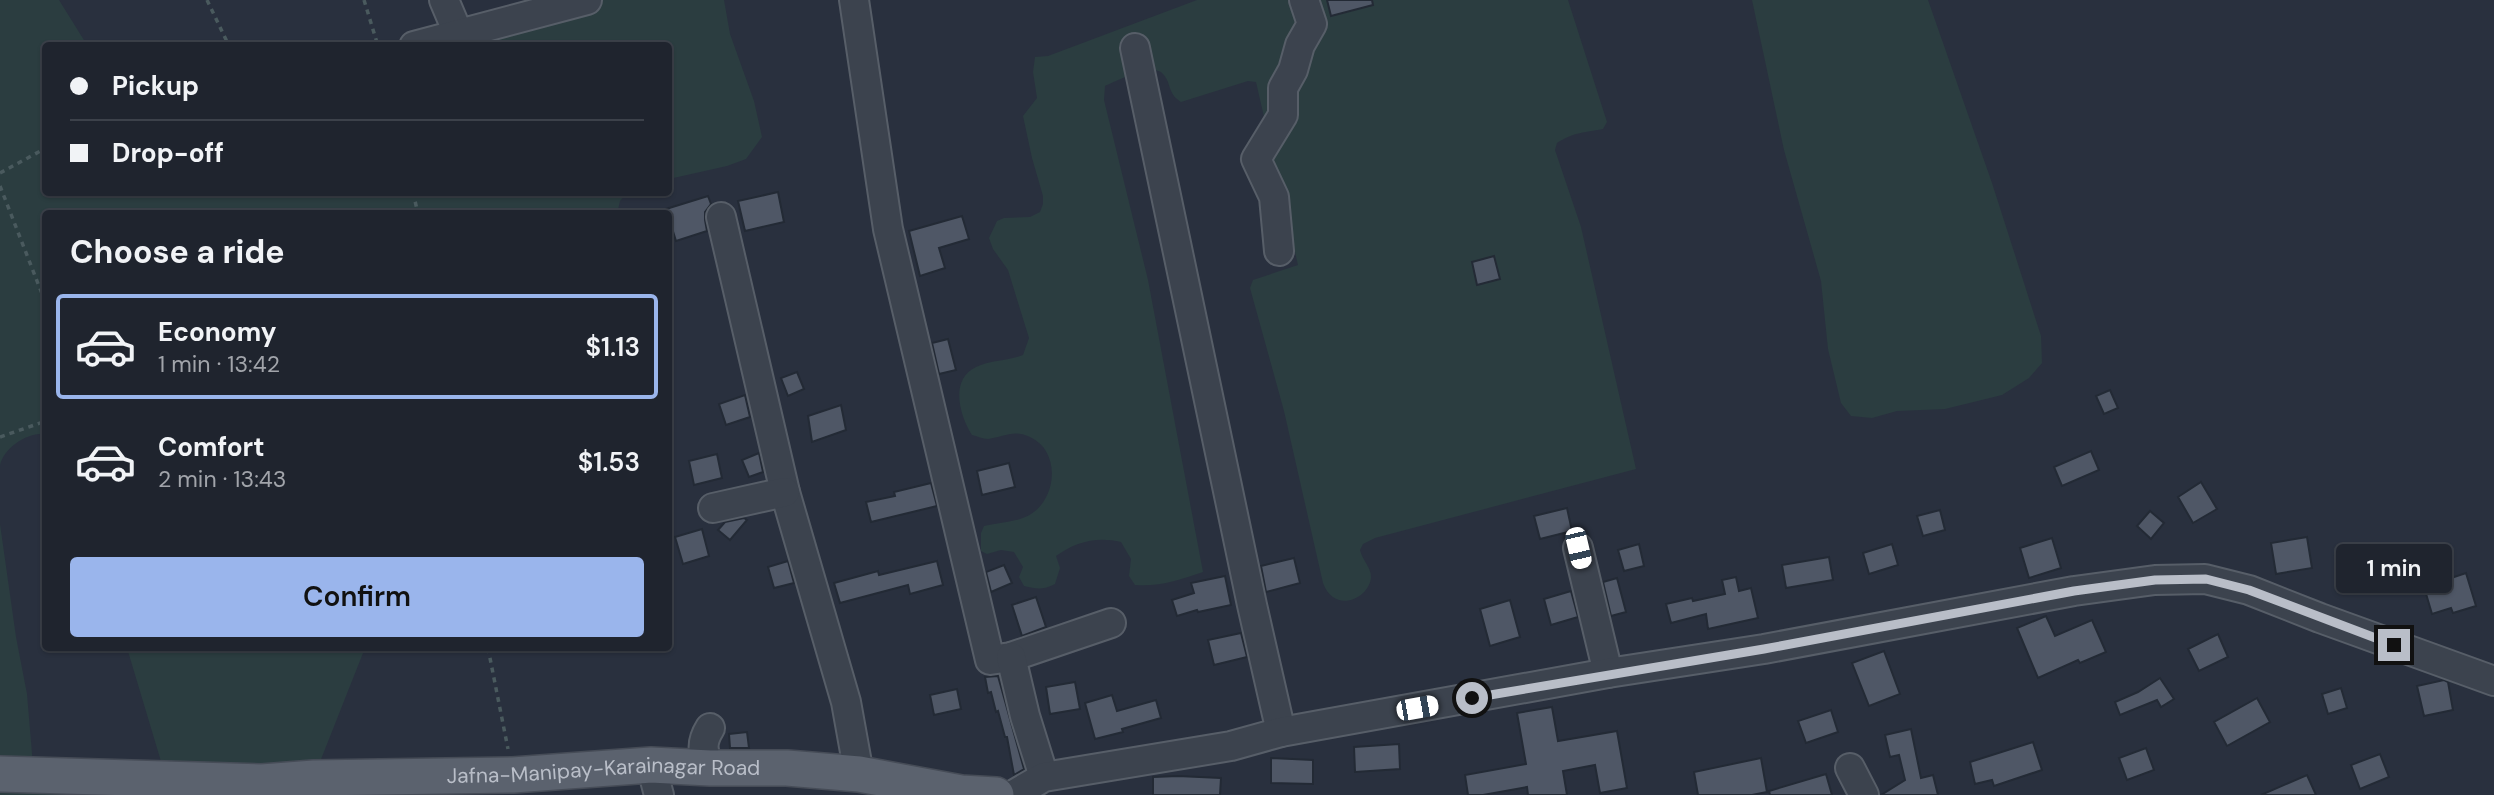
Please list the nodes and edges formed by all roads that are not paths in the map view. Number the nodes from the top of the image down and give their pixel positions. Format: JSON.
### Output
{"nodes":[{"id":1,"x":444,"y":0,"type":"edge"},
{"id":2,"x":587,"y":0,"type":"edge"},
{"id":3,"x":854,"y":0,"type":"edge"},
{"id":4,"x":1304,"y":0,"type":"edge"},
{"id":5,"x":458,"y":33,"type":"junction"},
{"id":6,"x":428,"y":42,"type":"edge"},
{"id":7,"x":1135,"y":47,"type":"dead end"},
{"id":8,"x":721,"y":217,"type":"dead end"},
{"id":9,"x":1279,"y":251,"type":"dead end"},
{"id":10,"x":785,"y":492,"type":"junction"},
{"id":11,"x":713,"y":508,"type":"dead end"},
{"id":12,"x":1578,"y":548,"type":"dead end"},
{"id":13,"x":1111,"y":622,"type":"dead end"},
{"id":14,"x":1011,"y":657,"type":"junction"},
{"id":15,"x":1608,"y":673,"type":"junction"},
{"id":16,"x":2494,"y":681,"type":"edge"},
{"id":17,"x":710,"y":728,"type":"dead end"},
{"id":18,"x":1281,"y":732,"type":"junction"},
{"id":19,"x":710,"y":768,"type":"junction"},
{"id":20,"x":1850,"y":768,"type":"dead end"},
{"id":21,"x":0,"y":774,"type":"edge"},
{"id":22,"x":859,"y":774,"type":"junction"},
{"id":23,"x":1044,"y":777,"type":"junction"},
{"id":24,"x":655,"y":780,"type":"edge"},
{"id":25,"x":374,"y":786,"type":"edge"},
{"id":26,"x":962,"y":794,"type":"edge"},
{"id":27,"x":996,"y":795,"type":"edge"},
{"id":28,"x":1013,"y":795,"type":"edge"},
{"id":29,"x":1864,"y":795,"type":"edge"}],
"edges":[{"from":1,"to":5,"type":"street"},
{"from":2,"to":5,"type":"street"},
{"from":3,"to":14,"type":"street"},
{"from":4,"to":9,"type":"street"},
{"from":5,"to":6,"type":"street"},
{"from":7,"to":18,"type":"street"},
{"from":8,"to":10,"type":"street"},
{"from":10,"to":11,"type":"street"},
{"from":10,"to":22,"type":"street"},
{"from":12,"to":15,"type":"street"},
{"from":13,"to":14,"type":"street"},
{"from":14,"to":23,"type":"street"},
{"from":15,"to":16,"type":"street"},
{"from":15,"to":18,"type":"street"},
{"from":17,"to":19,"type":"street"},
{"from":18,"to":23,"type":"street"},
{"from":19,"to":22,"type":"main road","name":"Jafna-Manipay-Karainagar Road"},
{"from":19,"to":24,"type":"main road","name":"Jafna-Manipay-Karainagar Road"},
{"from":20,"to":29,"type":"street"},
{"from":21,"to":25,"type":"main road","name":"Jafna-Manipay-Karainagar Road"},
{"from":22,"to":26,"type":"main road","name":"Jafna-Manipay-Karainagar Road"},
{"from":23,"to":28,"type":"street"},
{"from":24,"to":25,"type":"main road","name":"Jafna-Manipay-Karainagar Road"},
{"from":26,"to":27,"type":"main road","name":"Jafna-Manipay-Karainagar Road"}]}
